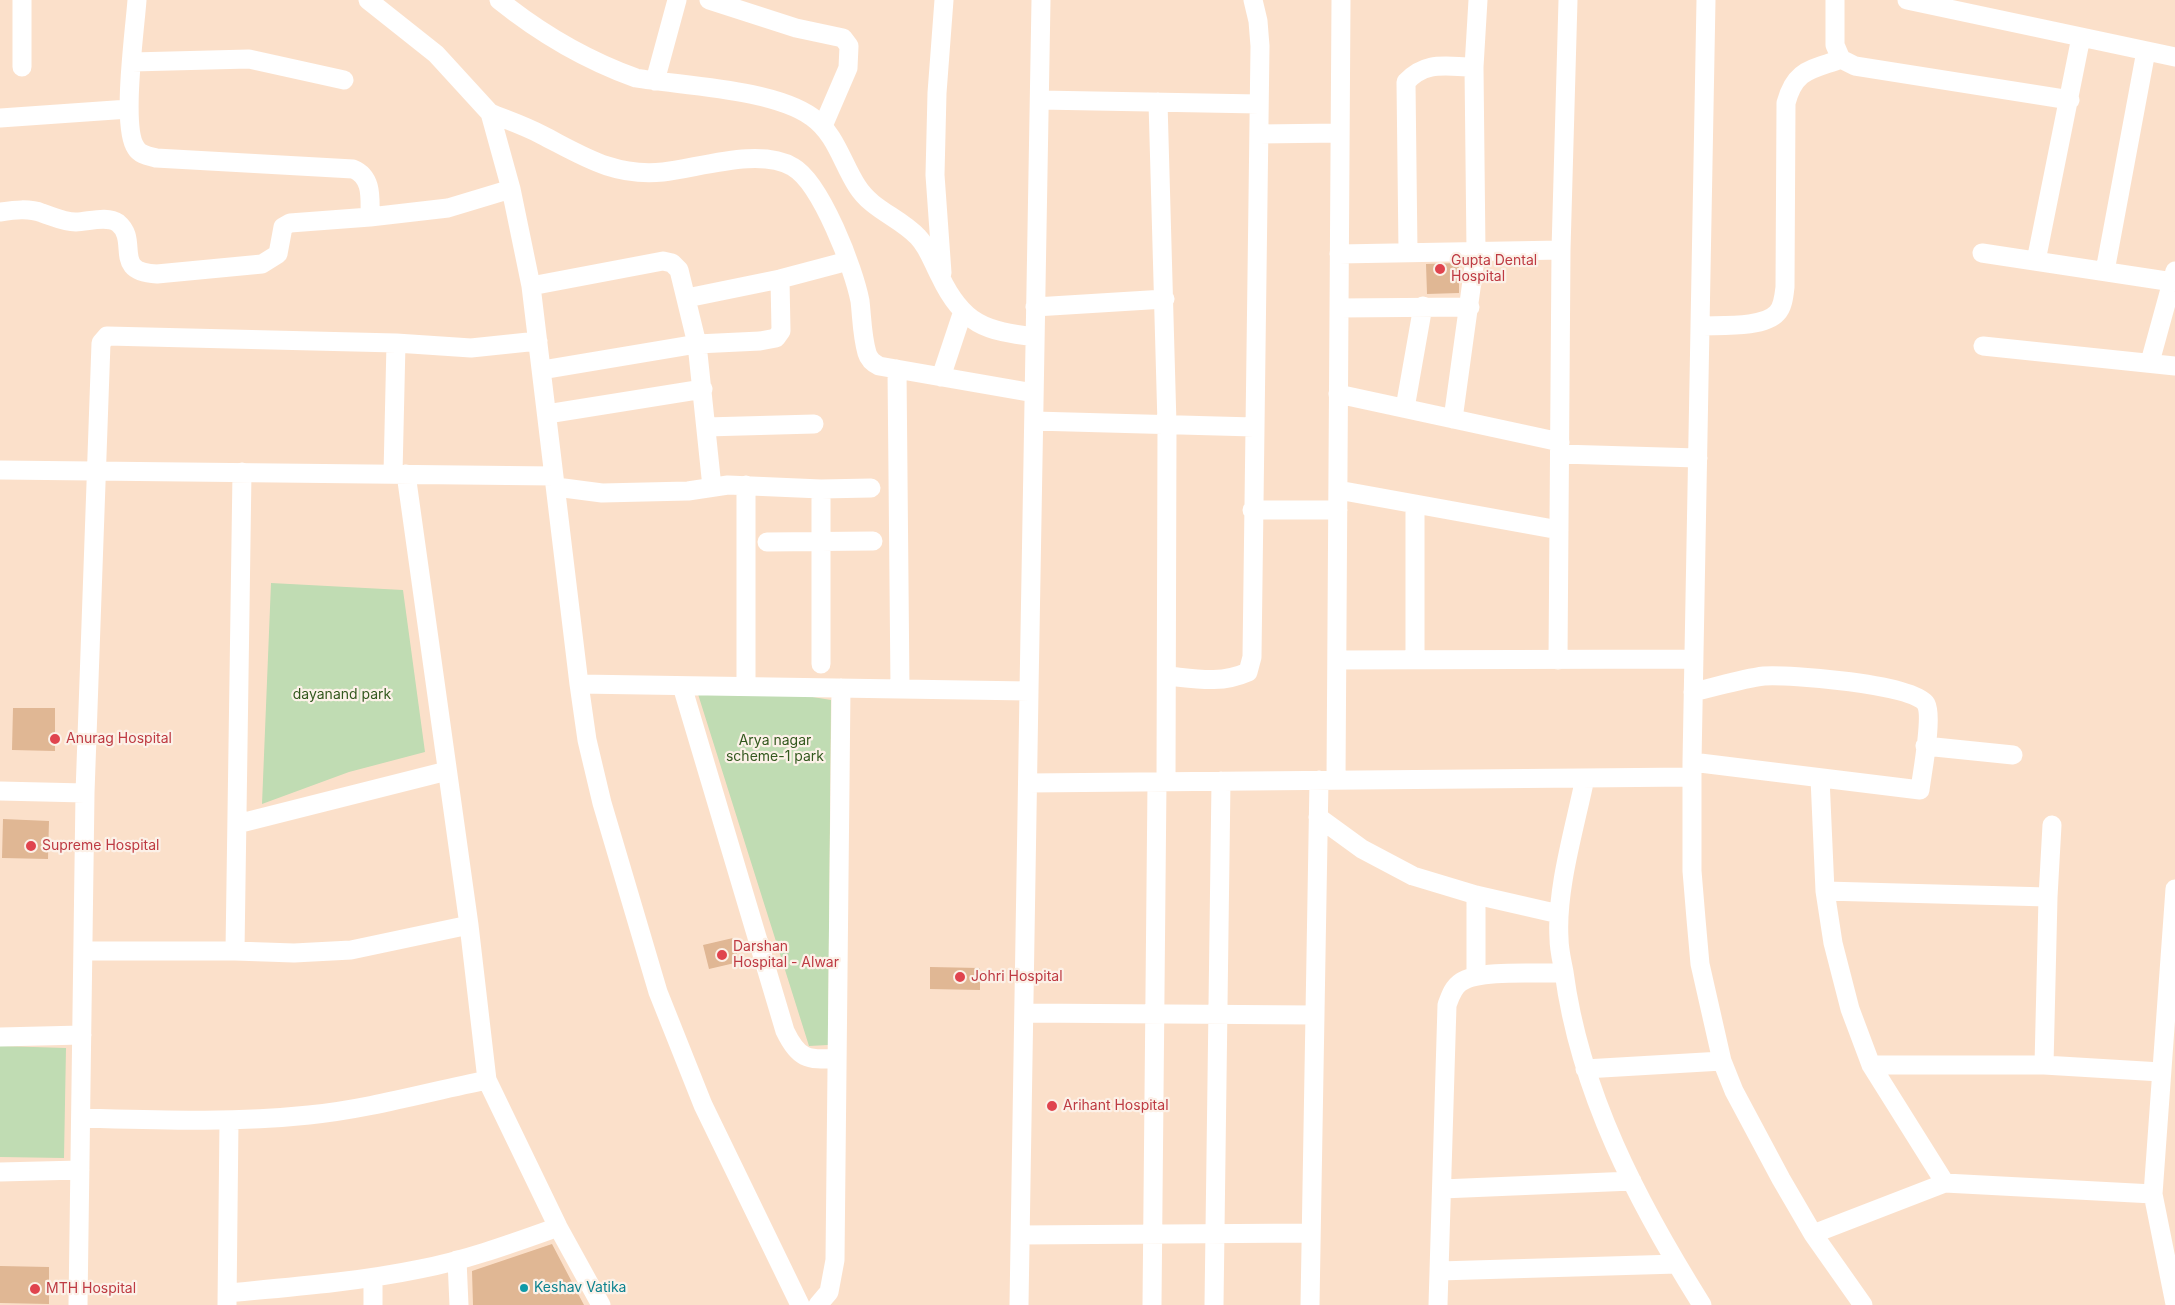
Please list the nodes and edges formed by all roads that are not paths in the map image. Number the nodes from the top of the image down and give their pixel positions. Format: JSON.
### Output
{"nodes":[{"id":1,"x":22,"y":0,"type":"edge"},
{"id":2,"x":136,"y":0,"type":"edge"},
{"id":3,"x":368,"y":0,"type":"edge"},
{"id":4,"x":499,"y":0,"type":"edge"},
{"id":5,"x":677,"y":0,"type":"edge"},
{"id":6,"x":709,"y":0,"type":"edge"},
{"id":7,"x":944,"y":0,"type":"edge"},
{"id":8,"x":1041,"y":0,"type":"edge"},
{"id":9,"x":1253,"y":0,"type":"edge"},
{"id":10,"x":1341,"y":0,"type":"edge"},
{"id":11,"x":1478,"y":0,"type":"edge"},
{"id":12,"x":1568,"y":0,"type":"edge"},
{"id":13,"x":1706,"y":0,"type":"edge"},
{"id":14,"x":1836,"y":0,"type":"edge"},
{"id":15,"x":1908,"y":0,"type":"edge"},
{"id":16,"x":2081,"y":36,"type":"junction"},
{"id":17,"x":2146,"y":51,"type":"junction"},
{"id":18,"x":2175,"y":57,"type":"edge"},
{"id":19,"x":1841,"y":59,"type":"junction"},
{"id":20,"x":132,"y":62,"type":"junction"},
{"id":21,"x":22,"y":67,"type":"dead end"},
{"id":22,"x":1474,"y":67,"type":"junction"},
{"id":23,"x":344,"y":80,"type":"dead end"},
{"id":24,"x":655,"y":81,"type":"junction"},
{"id":25,"x":1040,"y":100,"type":"junction"},
{"id":26,"x":2070,"y":100,"type":"junction"},
{"id":27,"x":1158,"y":102,"type":"junction"},
{"id":28,"x":1259,"y":104,"type":"junction"},
{"id":29,"x":129,"y":110,"type":"junction"},
{"id":30,"x":490,"y":113,"type":"junction"},
{"id":31,"x":0,"y":118,"type":"edge"},
{"id":32,"x":823,"y":126,"type":"junction"},
{"id":33,"x":1340,"y":133,"type":"junction"},
{"id":34,"x":1259,"y":134,"type":"junction"},
{"id":35,"x":512,"y":189,"type":"junction"},
{"id":36,"x":0,"y":212,"type":"edge"},
{"id":37,"x":370,"y":217,"type":"junction"},
{"id":38,"x":1561,"y":250,"type":"junction"},
{"id":39,"x":1408,"y":252,"type":"junction"},
{"id":40,"x":1476,"y":252,"type":"junction"},
{"id":41,"x":1982,"y":253,"type":"dead end"},
{"id":42,"x":1339,"y":254,"type":"junction"},
{"id":43,"x":848,"y":261,"type":"junction"},
{"id":44,"x":2036,"y":261,"type":"junction"},
{"id":45,"x":2105,"y":272,"type":"junction"},
{"id":46,"x":2174,"y":276,"type":"edge"},
{"id":47,"x":780,"y":279,"type":"junction"},
{"id":48,"x":943,"y":283,"type":"junction"},
{"id":49,"x":532,"y":286,"type":"junction"},
{"id":50,"x":687,"y":298,"type":"junction"},
{"id":51,"x":1165,"y":299,"type":"junction"},
{"id":52,"x":1422,"y":306,"type":"junction"},
{"id":53,"x":1035,"y":307,"type":"junction"},
{"id":54,"x":1339,"y":308,"type":"junction"},
{"id":55,"x":1470,"y":308,"type":"junction"},
{"id":56,"x":963,"y":311,"type":"junction"},
{"id":57,"x":1701,"y":326,"type":"junction"},
{"id":58,"x":1035,"y":337,"type":"junction"},
{"id":59,"x":538,"y":341,"type":"junction"},
{"id":60,"x":396,"y":342,"type":"junction"},
{"id":61,"x":697,"y":344,"type":"junction"},
{"id":62,"x":1982,"y":346,"type":"dead end"},
{"id":63,"x":2150,"y":362,"type":"junction"},
{"id":64,"x":2175,"y":366,"type":"edge"},
{"id":65,"x":897,"y":369,"type":"junction"},
{"id":66,"x":542,"y":370,"type":"junction"},
{"id":67,"x":941,"y":377,"type":"junction"},
{"id":68,"x":703,"y":389,"type":"junction"},
{"id":69,"x":1034,"y":393,"type":"junction"},
{"id":70,"x":1338,"y":394,"type":"junction"},
{"id":71,"x":1405,"y":408,"type":"junction"},
{"id":72,"x":547,"y":414,"type":"junction"},
{"id":73,"x":1453,"y":419,"type":"junction"},
{"id":74,"x":1034,"y":420,"type":"junction"},
{"id":75,"x":814,"y":424,"type":"dead end"},
{"id":76,"x":1167,"y":424,"type":"junction"},
{"id":77,"x":706,"y":427,"type":"junction"},
{"id":78,"x":1254,"y":427,"type":"junction"},
{"id":79,"x":1560,"y":448,"type":"junction"},
{"id":80,"x":1698,"y":458,"type":"junction"},
{"id":81,"x":0,"y":470,"type":"edge"},
{"id":82,"x":95,"y":471,"type":"junction"},
{"id":83,"x":242,"y":472,"type":"junction"},
{"id":84,"x":400,"y":474,"type":"junction"},
{"id":85,"x":555,"y":481,"type":"junction"},
{"id":86,"x":746,"y":485,"type":"junction"},
{"id":87,"x":712,"y":486,"type":"junction"},
{"id":88,"x":871,"y":488,"type":"dead end"},
{"id":89,"x":821,"y":489,"type":"junction"},
{"id":90,"x":1338,"y":490,"type":"junction"},
{"id":91,"x":1415,"y":504,"type":"junction"},
{"id":92,"x":1252,"y":510,"type":"junction"},
{"id":93,"x":1338,"y":510,"type":"junction"},
{"id":94,"x":1559,"y":530,"type":"junction"},
{"id":95,"x":873,"y":541,"type":"dead end"},
{"id":96,"x":767,"y":542,"type":"dead end"},
{"id":97,"x":820,"y":542,"type":"junction"},
{"id":98,"x":1694,"y":659,"type":"junction"},
{"id":99,"x":1337,"y":660,"type":"junction"},
{"id":100,"x":1415,"y":660,"type":"junction"},
{"id":101,"x":1558,"y":660,"type":"junction"},
{"id":102,"x":821,"y":664,"type":"dead end"},
{"id":103,"x":1168,"y":676,"type":"junction"},
{"id":104,"x":579,"y":684,"type":"junction"},
{"id":105,"x":682,"y":686,"type":"junction"},
{"id":106,"x":746,"y":686,"type":"junction"},
{"id":107,"x":840,"y":688,"type":"junction"},
{"id":108,"x":900,"y":689,"type":"junction"},
{"id":109,"x":1029,"y":691,"type":"junction"},
{"id":110,"x":1693,"y":692,"type":"junction"},
{"id":111,"x":1925,"y":746,"type":"junction"},
{"id":112,"x":2013,"y":755,"type":"dead end"},
{"id":113,"x":1692,"y":769,"type":"junction"},
{"id":114,"x":447,"y":771,"type":"junction"},
{"id":115,"x":1585,"y":778,"type":"junction"},
{"id":116,"x":1820,"y":778,"type":"junction"},
{"id":117,"x":1327,"y":780,"type":"junction"},
{"id":118,"x":1221,"y":781,"type":"junction"},
{"id":119,"x":1162,"y":782,"type":"junction"},
{"id":120,"x":1028,"y":783,"type":"junction"},
{"id":121,"x":0,"y":791,"type":"edge"},
{"id":122,"x":85,"y":793,"type":"junction"},
{"id":123,"x":1318,"y":817,"type":"junction"},
{"id":124,"x":237,"y":824,"type":"junction"},
{"id":125,"x":2052,"y":826,"type":"dead end"},
{"id":126,"x":2175,"y":889,"type":"edge"},
{"id":127,"x":1825,"y":890,"type":"junction"},
{"id":128,"x":1476,"y":895,"type":"junction"},
{"id":129,"x":2048,"y":897,"type":"junction"},
{"id":130,"x":1559,"y":914,"type":"junction"},
{"id":131,"x":469,"y":925,"type":"junction"},
{"id":132,"x":83,"y":951,"type":"junction"},
{"id":133,"x":235,"y":951,"type":"junction"},
{"id":134,"x":1564,"y":973,"type":"junction"},
{"id":135,"x":1476,"y":975,"type":"junction"},
{"id":136,"x":1025,"y":1013,"type":"junction"},
{"id":137,"x":1154,"y":1015,"type":"junction"},
{"id":138,"x":1217,"y":1015,"type":"junction"},
{"id":139,"x":1313,"y":1015,"type":"junction"},
{"id":140,"x":82,"y":1035,"type":"junction"},
{"id":141,"x":0,"y":1037,"type":"edge"},
{"id":142,"x":836,"y":1058,"type":"junction"},
{"id":143,"x":1722,"y":1061,"type":"junction"},
{"id":144,"x":1871,"y":1065,"type":"junction"},
{"id":145,"x":2044,"y":1065,"type":"junction"},
{"id":146,"x":1585,"y":1069,"type":"junction"},
{"id":147,"x":2162,"y":1072,"type":"junction"},
{"id":148,"x":488,"y":1080,"type":"junction"},
{"id":149,"x":81,"y":1118,"type":"junction"},
{"id":150,"x":229,"y":1121,"type":"junction"},
{"id":151,"x":80,"y":1170,"type":"junction"},
{"id":152,"x":0,"y":1172,"type":"edge"},
{"id":153,"x":1632,"y":1181,"type":"junction"},
{"id":154,"x":1945,"y":1184,"type":"junction"},
{"id":155,"x":1442,"y":1189,"type":"junction"},
{"id":156,"x":2153,"y":1194,"type":"junction"},
{"id":157,"x":558,"y":1227,"type":"junction"},
{"id":158,"x":1310,"y":1233,"type":"junction"},
{"id":159,"x":1153,"y":1234,"type":"junction"},
{"id":160,"x":1215,"y":1234,"type":"junction"},
{"id":161,"x":1813,"y":1234,"type":"junction"},
{"id":162,"x":1022,"y":1235,"type":"junction"},
{"id":163,"x":457,"y":1260,"type":"junction"},
{"id":164,"x":1676,"y":1264,"type":"junction"},
{"id":165,"x":1438,"y":1271,"type":"junction"},
{"id":166,"x":2172,"y":1277,"type":"edge"},
{"id":167,"x":373,"y":1278,"type":"junction"},
{"id":168,"x":227,"y":1299,"type":"edge"},
{"id":169,"x":2175,"y":1304,"type":"edge"},
{"id":170,"x":78,"y":1305,"type":"edge"},
{"id":171,"x":373,"y":1305,"type":"edge"},
{"id":172,"x":459,"y":1305,"type":"edge"},
{"id":173,"x":600,"y":1305,"type":"edge"},
{"id":174,"x":800,"y":1305,"type":"edge"},
{"id":175,"x":818,"y":1305,"type":"edge"},
{"id":176,"x":1019,"y":1305,"type":"edge"},
{"id":177,"x":1152,"y":1305,"type":"edge"},
{"id":178,"x":1214,"y":1305,"type":"edge"},
{"id":179,"x":1310,"y":1305,"type":"edge"},
{"id":180,"x":1438,"y":1305,"type":"edge"},
{"id":181,"x":1702,"y":1305,"type":"edge"},
{"id":182,"x":1863,"y":1305,"type":"edge"}],
"edges":[{"from":1,"to":21,"type":"street"},
{"from":2,"to":20,"type":"street"},
{"from":3,"to":30,"type":"street"},
{"from":4,"to":24,"type":"street"},
{"from":5,"to":24,"type":"street"},
{"from":6,"to":32,"type":"street"},
{"from":7,"to":48,"type":"street"},
{"from":8,"to":25,"type":"street"},
{"from":9,"to":28,"type":"street"},
{"from":10,"to":33,"type":"street"},
{"from":11,"to":22,"type":"street"},
{"from":12,"to":38,"type":"street"},
{"from":13,"to":57,"type":"street"},
{"from":14,"to":19,"type":"street"},
{"from":15,"to":16,"type":"street"},
{"from":16,"to":17,"type":"street"},
{"from":16,"to":26,"type":"street"},
{"from":17,"to":18,"type":"street"},
{"from":17,"to":45,"type":"street"},
{"from":19,"to":26,"type":"street"},
{"from":19,"to":57,"type":"street"},
{"from":20,"to":23,"type":"street"},
{"from":20,"to":29,"type":"street"},
{"from":22,"to":39,"type":"street"},
{"from":22,"to":40,"type":"street"},
{"from":24,"to":32,"type":"street"},
{"from":25,"to":27,"type":"street"},
{"from":25,"to":53,"type":"street"},
{"from":26,"to":44,"type":"street"},
{"from":27,"to":28,"type":"street"},
{"from":27,"to":51,"type":"street"},
{"from":28,"to":34,"type":"street"},
{"from":29,"to":31,"type":"street"},
{"from":29,"to":37,"type":"street"},
{"from":30,"to":35,"type":"street"},
{"from":30,"to":43,"type":"street"},
{"from":32,"to":48,"type":"street"},
{"from":33,"to":34,"type":"street"},
{"from":33,"to":42,"type":"street"},
{"from":34,"to":78,"type":"street"},
{"from":35,"to":37,"type":"street"},
{"from":35,"to":49,"type":"street"},
{"from":36,"to":37,"type":"street"},
{"from":38,"to":40,"type":"street"},
{"from":38,"to":79,"type":"street"},
{"from":39,"to":40,"type":"street"},
{"from":39,"to":42,"type":"street"},
{"from":40,"to":55,"type":"street"},
{"from":41,"to":44,"type":"street"},
{"from":42,"to":54,"type":"street"},
{"from":43,"to":47,"type":"street"},
{"from":43,"to":65,"type":"street"},
{"from":44,"to":45,"type":"street"},
{"from":45,"to":46,"type":"street"},
{"from":46,"to":63,"type":"street"},
{"from":47,"to":50,"type":"street"},
{"from":47,"to":61,"type":"street"},
{"from":48,"to":56,"type":"street"},
{"from":49,"to":50,"type":"street"},
{"from":49,"to":59,"type":"street"},
{"from":50,"to":61,"type":"street"},
{"from":51,"to":53,"type":"street"},
{"from":51,"to":76,"type":"street"},
{"from":52,"to":54,"type":"street"},
{"from":52,"to":55,"type":"street"},
{"from":52,"to":71,"type":"street"},
{"from":53,"to":58,"type":"street"},
{"from":54,"to":70,"type":"street"},
{"from":55,"to":73,"type":"street"},
{"from":56,"to":58,"type":"street"},
{"from":56,"to":67,"type":"street"},
{"from":57,"to":80,"type":"street"},
{"from":58,"to":69,"type":"street"},
{"from":59,"to":60,"type":"street"},
{"from":59,"to":66,"type":"street"},
{"from":60,"to":82,"type":"street"},
{"from":60,"to":84,"type":"street"},
{"from":61,"to":66,"type":"street"},
{"from":61,"to":68,"type":"street"},
{"from":62,"to":63,"type":"street"},
{"from":63,"to":64,"type":"street"},
{"from":65,"to":67,"type":"street"},
{"from":65,"to":108,"type":"street"},
{"from":66,"to":72,"type":"street"},
{"from":67,"to":69,"type":"street"},
{"from":68,"to":72,"type":"street"},
{"from":68,"to":77,"type":"street"},
{"from":69,"to":74,"type":"street"},
{"from":70,"to":71,"type":"street"},
{"from":70,"to":90,"type":"street"},
{"from":71,"to":73,"type":"street"},
{"from":72,"to":85,"type":"street"},
{"from":73,"to":79,"type":"street"},
{"from":74,"to":76,"type":"street"},
{"from":74,"to":109,"type":"street"},
{"from":75,"to":77,"type":"street"},
{"from":76,"to":78,"type":"street"},
{"from":76,"to":103,"type":"street"},
{"from":77,"to":87,"type":"street"},
{"from":78,"to":92,"type":"street"},
{"from":79,"to":80,"type":"street"},
{"from":79,"to":94,"type":"street"},
{"from":80,"to":98,"type":"street"},
{"from":81,"to":82,"type":"street"},
{"from":82,"to":83,"type":"street"},
{"from":82,"to":122,"type":"street"},
{"from":83,"to":84,"type":"street"},
{"from":83,"to":124,"type":"street"},
{"from":84,"to":85,"type":"street"},
{"from":84,"to":114,"type":"street"},
{"from":85,"to":87,"type":"street"},
{"from":85,"to":104,"type":"street"},
{"from":86,"to":87,"type":"street"},
{"from":86,"to":89,"type":"street"},
{"from":86,"to":106,"type":"street"},
{"from":88,"to":89,"type":"street"},
{"from":89,"to":97,"type":"street"},
{"from":90,"to":91,"type":"street"},
{"from":90,"to":93,"type":"street"},
{"from":91,"to":94,"type":"street"},
{"from":91,"to":100,"type":"street"},
{"from":92,"to":93,"type":"street"},
{"from":92,"to":103,"type":"street"},
{"from":93,"to":99,"type":"street"},
{"from":94,"to":101,"type":"street"},
{"from":95,"to":97,"type":"street"},
{"from":96,"to":97,"type":"street"},
{"from":97,"to":102,"type":"street"},
{"from":98,"to":101,"type":"street"},
{"from":98,"to":110,"type":"street"},
{"from":99,"to":100,"type":"street"},
{"from":99,"to":117,"type":"street"},
{"from":100,"to":101,"type":"street"},
{"from":103,"to":119,"type":"street"},
{"from":104,"to":105,"type":"street"},
{"from":104,"to":174,"type":"street"},
{"from":105,"to":106,"type":"street"},
{"from":105,"to":142,"type":"street"},
{"from":106,"to":107,"type":"street"},
{"from":107,"to":108,"type":"street"},
{"from":107,"to":142,"type":"street"},
{"from":108,"to":109,"type":"street"},
{"from":109,"to":120,"type":"street"},
{"from":110,"to":111,"type":"street"},
{"from":110,"to":113,"type":"street"},
{"from":111,"to":112,"type":"street"},
{"from":111,"to":116,"type":"street"},
{"from":113,"to":115,"type":"street"},
{"from":113,"to":116,"type":"street"},
{"from":113,"to":143,"type":"street"},
{"from":114,"to":124,"type":"street"},
{"from":114,"to":131,"type":"street"},
{"from":115,"to":117,"type":"street"},
{"from":115,"to":130,"type":"street"},
{"from":116,"to":127,"type":"street"},
{"from":117,"to":118,"type":"street"},
{"from":117,"to":123,"type":"street"},
{"from":118,"to":119,"type":"street"},
{"from":118,"to":138,"type":"street"},
{"from":119,"to":120,"type":"street"},
{"from":119,"to":137,"type":"street"},
{"from":120,"to":136,"type":"street"},
{"from":121,"to":122,"type":"street"},
{"from":122,"to":132,"type":"street"},
{"from":123,"to":128,"type":"street"},
{"from":123,"to":139,"type":"street"},
{"from":124,"to":133,"type":"street"},
{"from":125,"to":129,"type":"street"},
{"from":126,"to":147,"type":"street"},
{"from":127,"to":129,"type":"street"},
{"from":127,"to":144,"type":"street"},
{"from":128,"to":130,"type":"street"},
{"from":128,"to":135,"type":"street"},
{"from":129,"to":145,"type":"street"},
{"from":130,"to":134,"type":"street"},
{"from":131,"to":133,"type":"street"},
{"from":131,"to":148,"type":"street"},
{"from":132,"to":133,"type":"street"},
{"from":132,"to":140,"type":"street"},
{"from":134,"to":135,"type":"street"},
{"from":134,"to":146,"type":"street"},
{"from":135,"to":155,"type":"street"},
{"from":136,"to":137,"type":"street"},
{"from":136,"to":162,"type":"street"},
{"from":137,"to":138,"type":"street"},
{"from":137,"to":159,"type":"street"},
{"from":138,"to":139,"type":"street"},
{"from":138,"to":160,"type":"street"},
{"from":139,"to":158,"type":"street"},
{"from":140,"to":141,"type":"street"},
{"from":140,"to":149,"type":"street"},
{"from":142,"to":175,"type":"street"},
{"from":143,"to":146,"type":"street"},
{"from":143,"to":161,"type":"street"},
{"from":144,"to":145,"type":"street"},
{"from":144,"to":154,"type":"street"},
{"from":145,"to":147,"type":"street"},
{"from":146,"to":153,"type":"street"},
{"from":147,"to":156,"type":"street"},
{"from":148,"to":150,"type":"street"},
{"from":148,"to":157,"type":"street"},
{"from":149,"to":150,"type":"street"},
{"from":149,"to":151,"type":"street"},
{"from":150,"to":168,"type":"street"},
{"from":151,"to":152,"type":"street"},
{"from":151,"to":170,"type":"street"},
{"from":153,"to":155,"type":"street"},
{"from":153,"to":164,"type":"street"},
{"from":154,"to":156,"type":"street"},
{"from":154,"to":161,"type":"street"},
{"from":155,"to":165,"type":"street"},
{"from":156,"to":166,"type":"street"},
{"from":157,"to":163,"type":"street"},
{"from":157,"to":173,"type":"street"},
{"from":158,"to":160,"type":"street"},
{"from":158,"to":179,"type":"street"},
{"from":159,"to":160,"type":"street"},
{"from":159,"to":162,"type":"street"},
{"from":159,"to":177,"type":"street"},
{"from":160,"to":178,"type":"street"},
{"from":161,"to":182,"type":"street"},
{"from":162,"to":176,"type":"street"},
{"from":163,"to":167,"type":"street"},
{"from":163,"to":172,"type":"street"},
{"from":164,"to":165,"type":"street"},
{"from":164,"to":181,"type":"street"},
{"from":165,"to":180,"type":"street"},
{"from":166,"to":169,"type":"street"},
{"from":167,"to":168,"type":"street"},
{"from":167,"to":171,"type":"street"}]}
